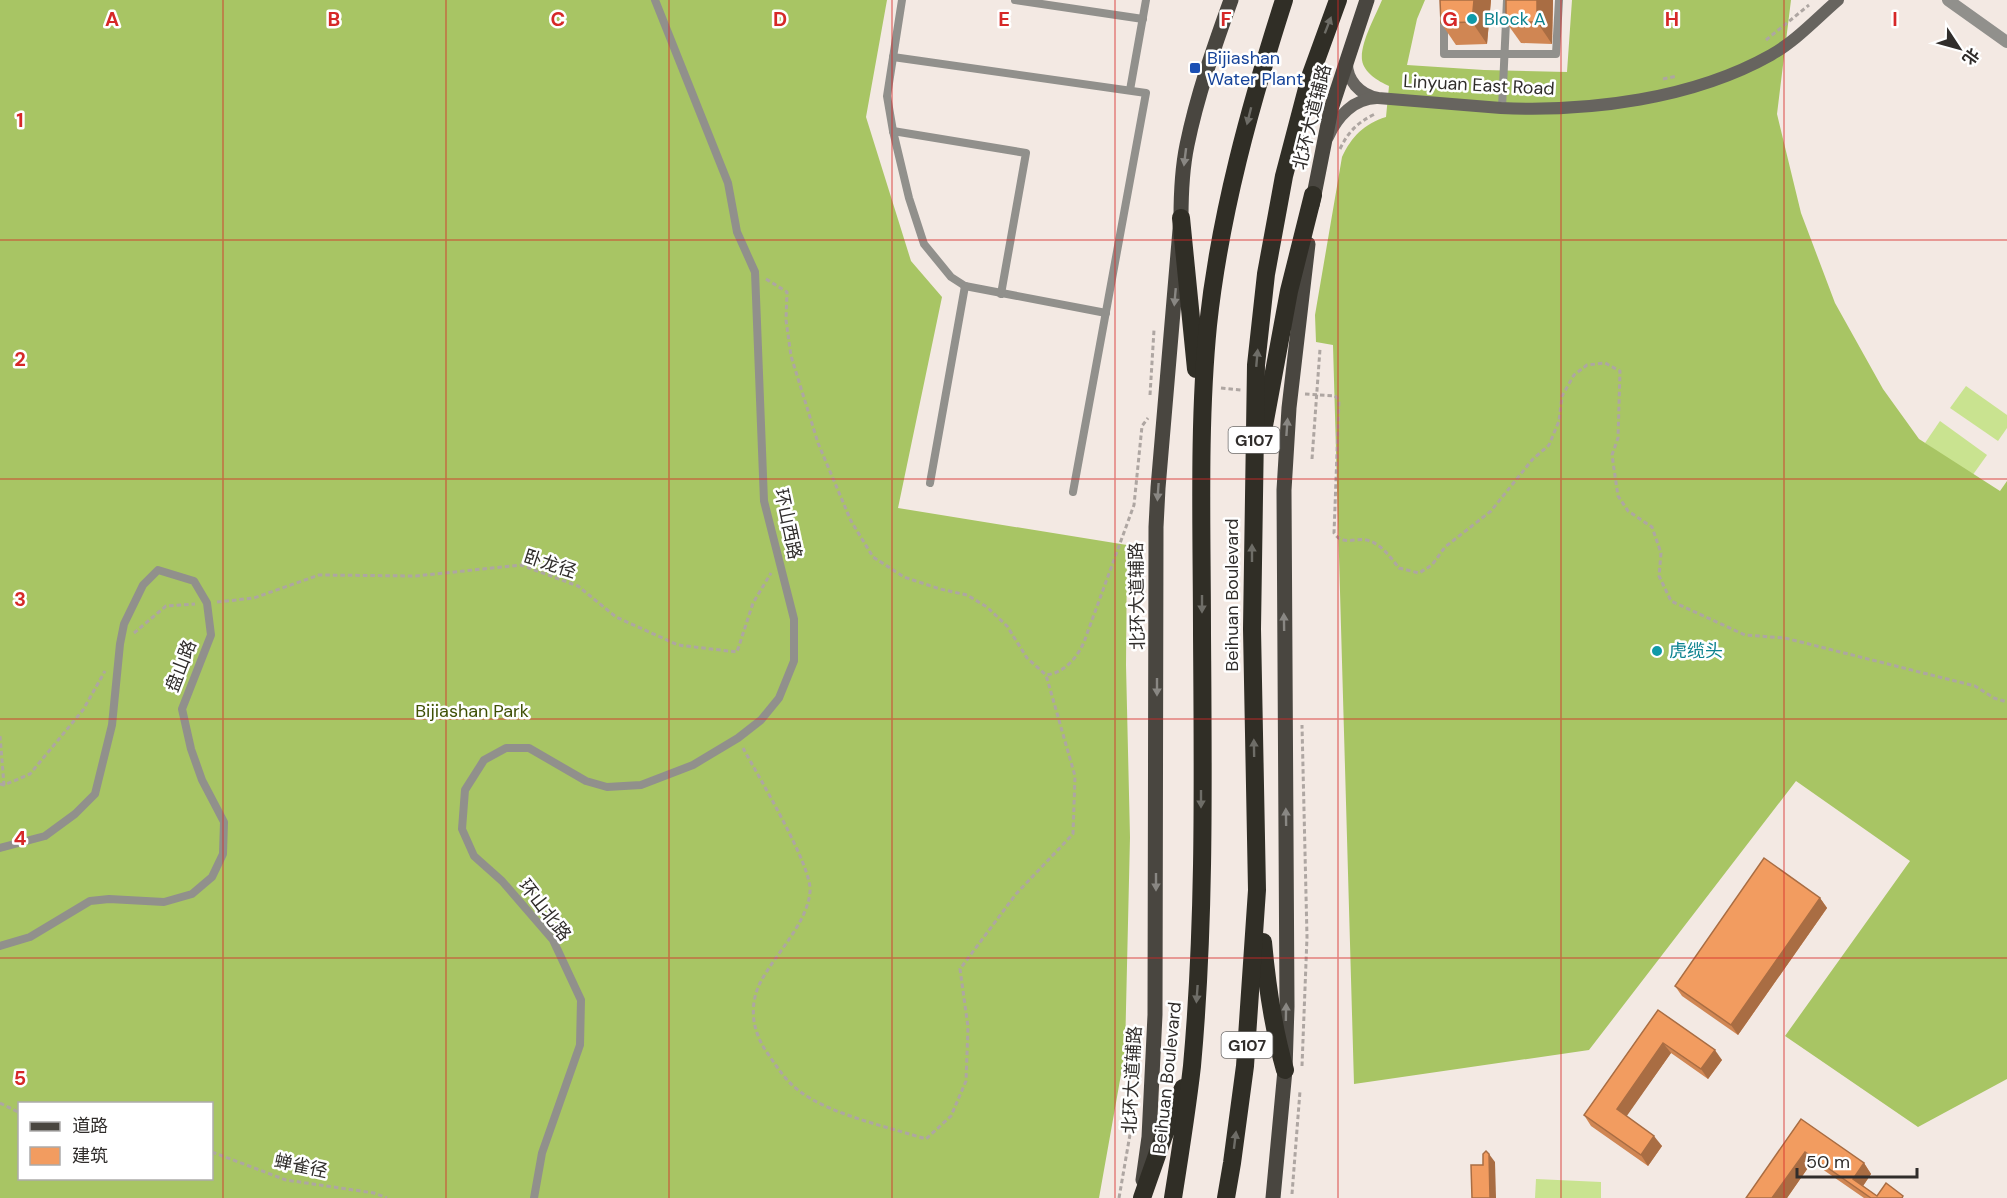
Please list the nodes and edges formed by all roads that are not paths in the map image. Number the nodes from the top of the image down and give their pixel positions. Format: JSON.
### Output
{"nodes":[{"id":1,"x":655,"y":0,"type":"edge"},
{"id":2,"x":902,"y":0,"type":"edge"},
{"id":3,"x":1015,"y":0,"type":"edge"},
{"id":4,"x":1146,"y":0,"type":"edge"},
{"id":5,"x":1231,"y":0,"type":"edge"},
{"id":6,"x":1284,"y":0,"type":"edge"},
{"id":7,"x":1338,"y":0,"type":"edge"},
{"id":8,"x":1365,"y":0,"type":"edge"},
{"id":9,"x":1447,"y":0,"type":"edge"},
{"id":10,"x":1507,"y":0,"type":"edge"},
{"id":11,"x":1559,"y":0,"type":"edge"},
{"id":12,"x":1838,"y":0,"type":"edge"},
{"id":13,"x":1948,"y":0,"type":"edge"},
{"id":14,"x":1143,"y":19,"type":"junction"},
{"id":15,"x":2007,"y":42,"type":"edge"},
{"id":16,"x":1505,"y":53,"type":"junction"},
{"id":17,"x":893,"y":57,"type":"junction"},
{"id":18,"x":1347,"y":59,"type":"junction"},
{"id":19,"x":1130,"y":90,"type":"junction"},
{"id":20,"x":1378,"y":98,"type":"junction"},
{"id":21,"x":1502,"y":108,"type":"junction"},
{"id":22,"x":893,"y":131,"type":"junction"},
{"id":23,"x":1323,"y":148,"type":"junction"},
{"id":24,"x":1313,"y":195,"type":"junction"},
{"id":25,"x":1181,"y":218,"type":"junction"},
{"id":26,"x":964,"y":286,"type":"junction"},
{"id":27,"x":1001,"y":294,"type":"junction"},
{"id":28,"x":1106,"y":313,"type":"junction"},
{"id":29,"x":1202,"y":440,"type":"junction"},
{"id":30,"x":930,"y":483,"type":"dead end"},
{"id":31,"x":1073,"y":492,"type":"dead end"},
{"id":32,"x":1252,"y":501,"type":"junction"},
{"id":33,"x":484,"y":760,"type":"joint"},
{"id":34,"x":0,"y":848,"type":"edge"},
{"id":35,"x":1257,"y":890,"type":"junction"},
{"id":36,"x":0,"y":946,"type":"edge"},
{"id":37,"x":1191,"y":1067,"type":"junction"},
{"id":38,"x":1293,"y":1072,"type":"junction"},
{"id":39,"x":534,"y":1198,"type":"edge"},
{"id":40,"x":1141,"y":1198,"type":"edge"},
{"id":41,"x":1173,"y":1198,"type":"edge"},
{"id":42,"x":1226,"y":1198,"type":"edge"},
{"id":43,"x":1273,"y":1198,"type":"edge"}],
"edges":[{"from":1,"to":33,"type":"lane","name":"环山西路"},
{"from":2,"to":17,"type":"lane"},
{"from":3,"to":14,"type":"lane"},
{"from":4,"to":14,"type":"lane"},
{"from":5,"to":25,"type":"main road","name":"北环大道辅路","one_way":true},
{"from":6,"to":29,"type":"highway","name":"Beihuan Boulevard","number":"G107","one_way":true},
{"from":32,"to":7,"type":"highway","name":"Beihuan Boulevard","number":"G107","one_way":true},
{"from":8,"to":18,"type":"main road","name":"北环大道辅路"},
{"from":9,"to":16,"type":"lane"},
{"from":10,"to":16,"type":"lane"},
{"from":11,"to":16,"type":"lane"},
{"from":12,"to":21,"type":"street","name":"Linyuan East Road"},
{"from":13,"to":15,"type":"street"},
{"from":14,"to":19,"type":"lane"},
{"from":16,"to":21,"type":"lane"},
{"from":17,"to":19,"type":"lane"},
{"from":17,"to":22,"type":"lane"},
{"from":18,"to":20,"type":"street"},
{"from":18,"to":23,"type":"main road","name":"北环大道辅路"},
{"from":19,"to":28,"type":"lane"},
{"from":20,"to":21,"type":"street","name":"Linyuan East Road"},
{"from":20,"to":23,"type":"street"},
{"from":22,"to":26,"type":"lane"},
{"from":22,"to":27,"type":"lane"},
{"from":23,"to":24,"type":"main road","name":"北环大道辅路"},
{"from":24,"to":32,"type":"highway"},
{"from":38,"to":24,"type":"main road","name":"北环大道辅路","one_way":true},
{"from":25,"to":29,"type":"highway"},
{"from":25,"to":40,"type":"main road","name":"北环大道辅路","one_way":true},
{"from":26,"to":27,"type":"lane"},
{"from":26,"to":30,"type":"lane"},
{"from":27,"to":28,"type":"lane"},
{"from":28,"to":31,"type":"lane"},
{"from":29,"to":37,"type":"highway","name":"Beihuan Boulevard","number":"G107","one_way":true},
{"from":35,"to":32,"type":"highway","name":"Beihuan Boulevard","number":"G107","one_way":true},
{"from":33,"to":39,"type":"lane","name":"环山北路"},
{"from":34,"to":36,"type":"lane","name":"盘山路"},
{"from":35,"to":38,"type":"highway"},
{"from":42,"to":35,"type":"highway","name":"Beihuan Boulevard","number":"G107","one_way":true},
{"from":37,"to":40,"type":"highway"},
{"from":37,"to":41,"type":"highway","name":"Beihuan Boulevard","number":"G107"},
{"from":38,"to":43,"type":"main road","name":"北环大道辅路"}]}
